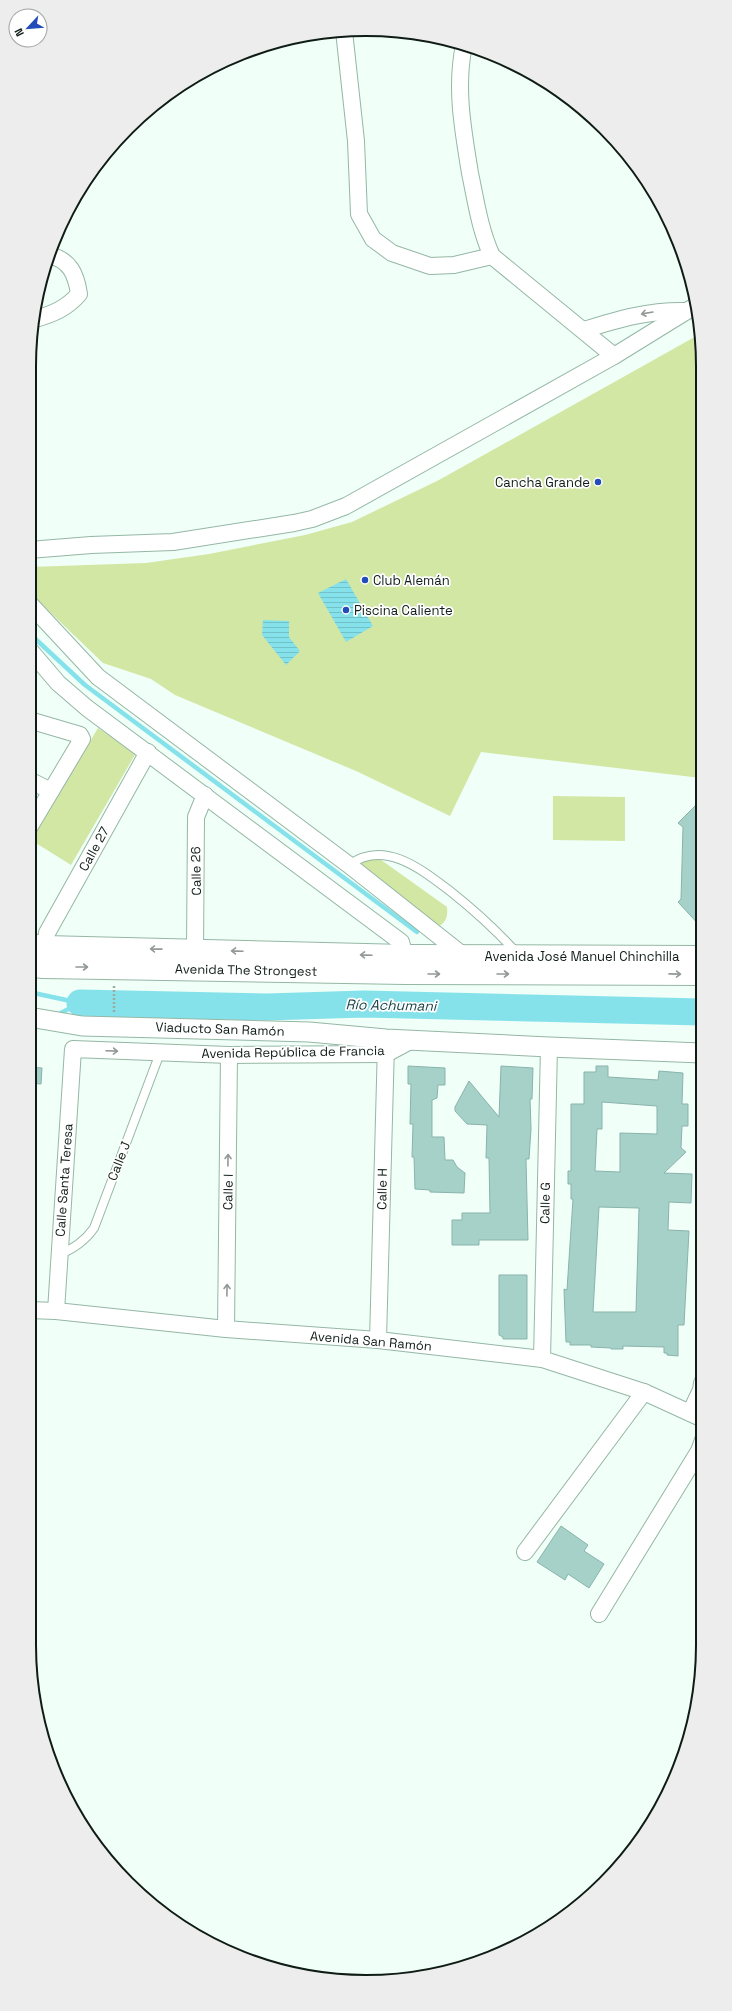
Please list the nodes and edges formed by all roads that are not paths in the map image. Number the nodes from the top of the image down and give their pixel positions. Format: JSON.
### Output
{"nodes":[{"id":1,"x":345,"y":37,"type":"edge"},
{"id":2,"x":463,"y":51,"type":"edge"},
{"id":3,"x":492,"y":256,"type":"junction"},
{"id":4,"x":55,"y":257,"type":"edge"},
{"id":5,"x":690,"y":309,"type":"edge"},
{"id":6,"x":40,"y":317,"type":"edge"},
{"id":7,"x":584,"y":330,"type":"junction"},
{"id":8,"x":614,"y":356,"type":"junction"},
{"id":9,"x":36,"y":549,"type":"edge"},
{"id":10,"x":36,"y":611,"type":"edge"},
{"id":11,"x":36,"y":656,"type":"edge"},
{"id":12,"x":36,"y":722,"type":"edge"},
{"id":13,"x":148,"y":752,"type":"junction"},
{"id":14,"x":36,"y":784,"type":"edge"},
{"id":15,"x":51,"y":791,"type":"junction"},
{"id":16,"x":205,"y":795,"type":"junction"},
{"id":17,"x":36,"y":816,"type":"edge"},
{"id":18,"x":349,"y":865,"type":"junction"},
{"id":19,"x":519,"y":955,"type":"junction"},
{"id":20,"x":36,"y":956,"type":"edge"},
{"id":21,"x":696,"y":958,"type":"edge"},
{"id":22,"x":194,"y":959,"type":"junction"},
{"id":23,"x":645,"y":964,"type":"junction"},
{"id":24,"x":405,"y":965,"type":"junction"},
{"id":25,"x":464,"y":965,"type":"junction"},
{"id":26,"x":696,"y":973,"type":"edge"},
{"id":27,"x":36,"y":1018,"type":"edge"},
{"id":28,"x":386,"y":1046,"type":"junction"},
{"id":29,"x":548,"y":1048,"type":"junction"},
{"id":30,"x":73,"y":1049,"type":"joint"},
{"id":31,"x":160,"y":1053,"type":"junction"},
{"id":32,"x":696,"y":1053,"type":"edge"},
{"id":33,"x":229,"y":1055,"type":"junction"},
{"id":34,"x":59,"y":1255,"type":"junction"},
{"id":35,"x":36,"y":1310,"type":"edge"},
{"id":36,"x":56,"y":1311,"type":"junction"},
{"id":37,"x":226,"y":1329,"type":"junction"},
{"id":38,"x":378,"y":1340,"type":"junction"},
{"id":39,"x":542,"y":1359,"type":"junction"},
{"id":40,"x":644,"y":1392,"type":"junction"},
{"id":41,"x":696,"y":1416,"type":"edge"},
{"id":42,"x":696,"y":1456,"type":"edge"},
{"id":43,"x":525,"y":1552,"type":"dead end"},
{"id":44,"x":599,"y":1614,"type":"dead end"}],
"edges":[{"from":1,"to":3,"type":"street"},
{"from":2,"to":3,"type":"street"},
{"from":3,"to":7,"type":"street"},
{"from":4,"to":6,"type":"street"},
{"from":5,"to":7,"type":"street","one_way":true},
{"from":5,"to":8,"type":"street"},
{"from":7,"to":8,"type":"street"},
{"from":8,"to":9,"type":"street"},
{"from":10,"to":18,"type":"street"},
{"from":11,"to":13,"type":"street"},
{"from":12,"to":15,"type":"street"},
{"from":13,"to":16,"type":"street"},
{"from":13,"to":20,"type":"street","name":"Calle 27"},
{"from":14,"to":15,"type":"street"},
{"from":15,"to":17,"type":"street"},
{"from":16,"to":22,"type":"street","name":"Calle 26"},
{"from":16,"to":24,"type":"street"},
{"from":18,"to":19,"type":"lane"},
{"from":18,"to":25,"type":"street"},
{"from":19,"to":23,"type":"main road","name":"Avenida José Manuel Chinchilla"},
{"from":19,"to":25,"type":"main road","name":"Avenida José Manuel Chinchilla"},
{"from":20,"to":22,"type":"main road","name":"Avenida The Strongest"},
{"from":21,"to":23,"type":"main road","name":"Avenida José Manuel Chinchilla"},
{"from":22,"to":24,"type":"main road","name":"Avenida The Strongest"},
{"from":25,"to":23,"type":"main road","name":"Avenida José Manuel Chinchilla","one_way":true},
{"from":23,"to":26,"type":"main road","name":"Avenida José Manuel Chinchilla","one_way":true},
{"from":24,"to":25,"type":"main road","name":"Avenida The Strongest"},
{"from":27,"to":28,"type":"street","name":"Viaducto San Ramón"},
{"from":28,"to":29,"type":"street","name":"Viaducto San Ramón"},
{"from":28,"to":33,"type":"street","name":"Avenida República de Francia"},
{"from":28,"to":38,"type":"street","name":"Calle H"},
{"from":29,"to":32,"type":"street"},
{"from":29,"to":39,"type":"street","name":"Calle G"},
{"from":30,"to":31,"type":"street","name":"Avenida República de Francia","one_way":true},
{"from":30,"to":34,"type":"street","name":"Calle Santa Teresa"},
{"from":31,"to":33,"type":"street","name":"Avenida República de Francia"},
{"from":31,"to":34,"type":"lane","name":"Calle J"},
{"from":37,"to":33,"type":"street","name":"Calle I","one_way":true},
{"from":34,"to":36,"type":"street","name":"Calle Santa Teresa"},
{"from":35,"to":36,"type":"street","name":"Avenida San Ramón"},
{"from":36,"to":37,"type":"street","name":"Avenida San Ramón"},
{"from":37,"to":38,"type":"street","name":"Avenida San Ramón"},
{"from":38,"to":39,"type":"street","name":"Avenida San Ramón"},
{"from":39,"to":40,"type":"street","name":"Avenida San Ramón"},
{"from":40,"to":41,"type":"street","name":"Avenida San Ramón"},
{"from":40,"to":43,"type":"street"},
{"from":42,"to":44,"type":"street"}]}
